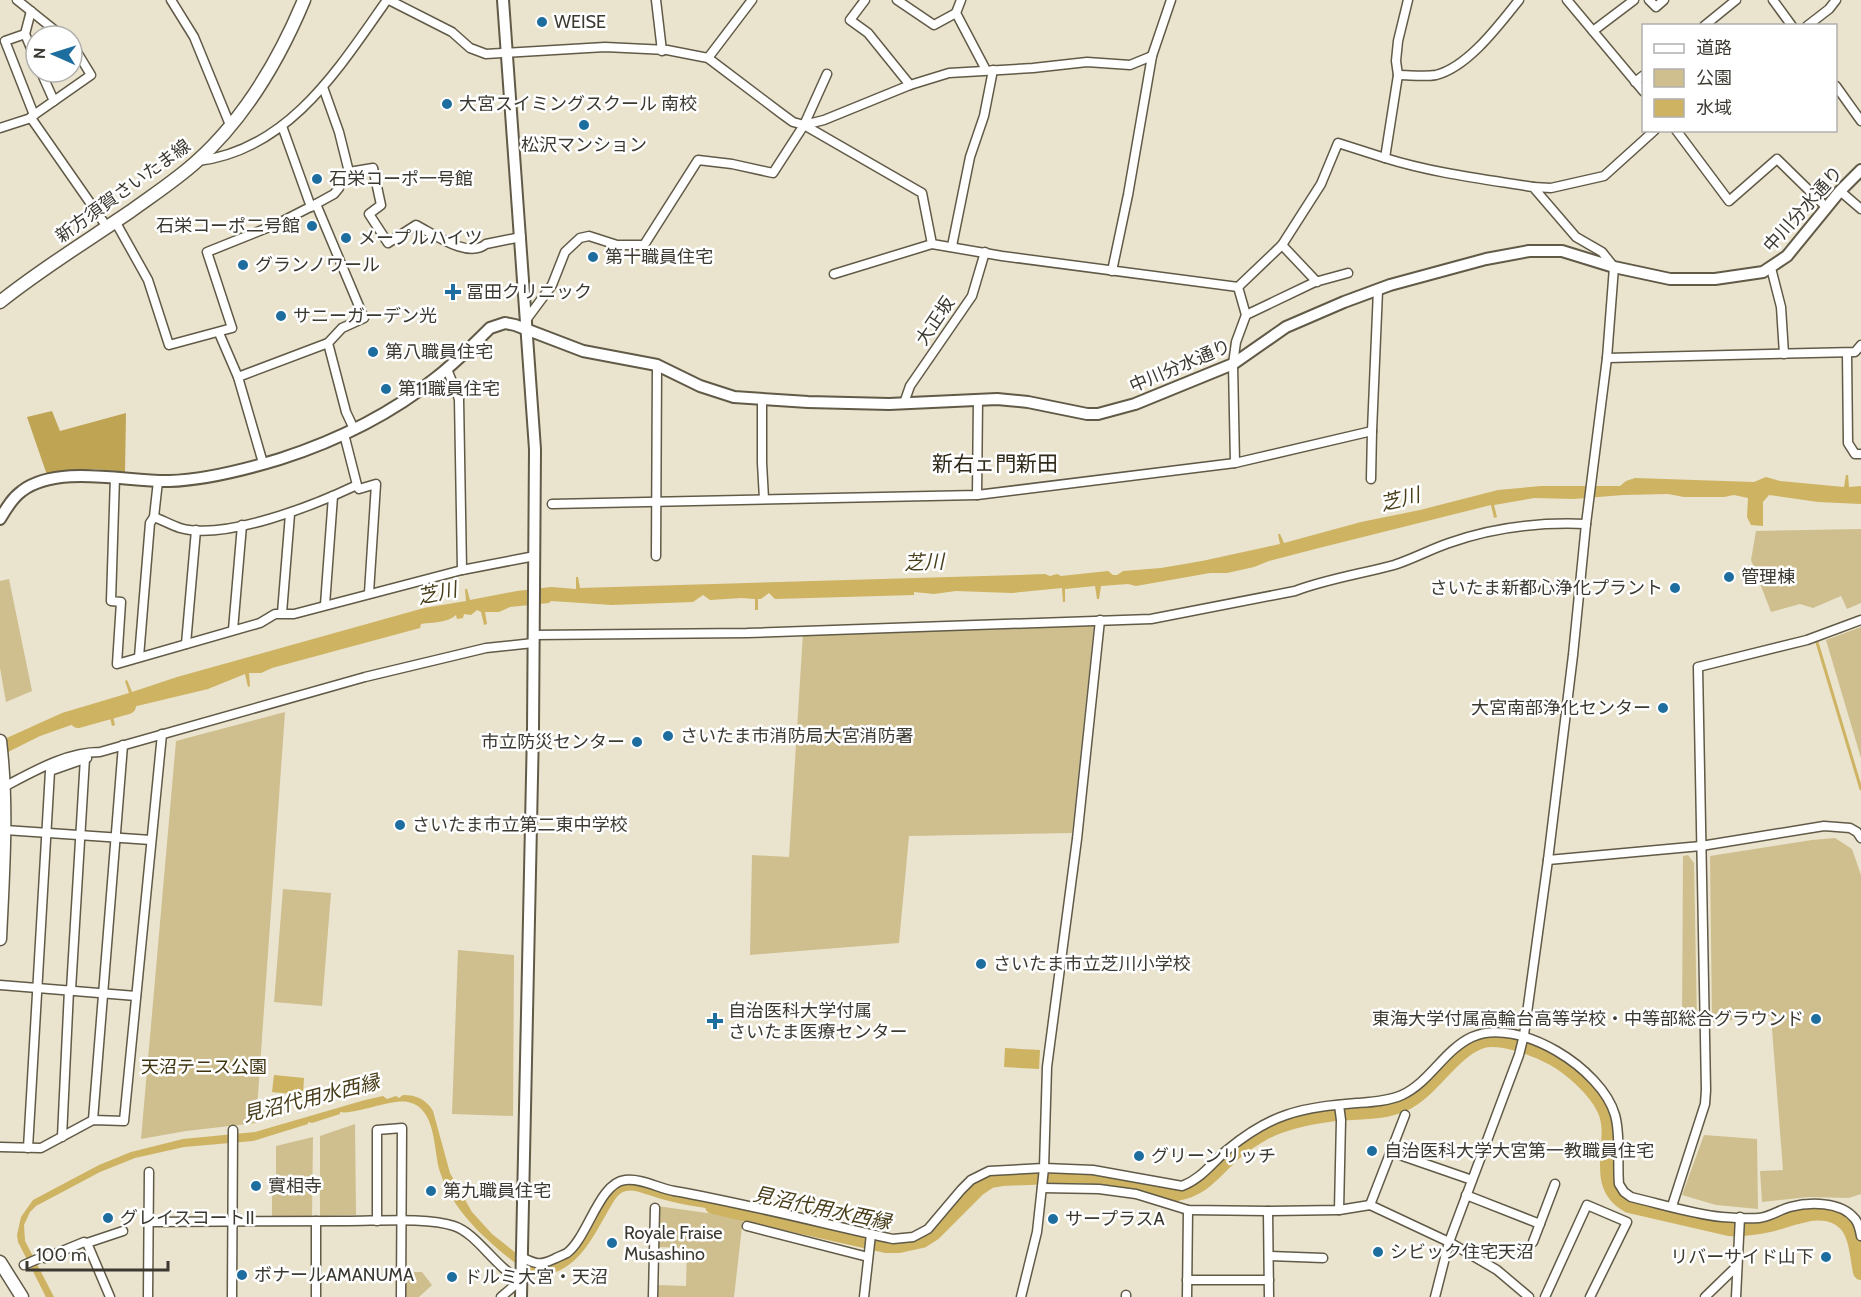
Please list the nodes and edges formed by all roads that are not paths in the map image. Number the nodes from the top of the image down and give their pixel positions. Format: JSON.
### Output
{"nodes":[{"id":1,"x":17,"y":0,"type":"edge"},
{"id":2,"x":171,"y":0,"type":"edge"},
{"id":3,"x":304,"y":0,"type":"edge"},
{"id":4,"x":388,"y":0,"type":"edge"},
{"id":5,"x":503,"y":0,"type":"edge"},
{"id":6,"x":656,"y":0,"type":"edge"},
{"id":7,"x":752,"y":0,"type":"edge"},
{"id":8,"x":865,"y":0,"type":"edge"},
{"id":9,"x":897,"y":0,"type":"edge"},
{"id":10,"x":961,"y":0,"type":"edge"},
{"id":11,"x":1171,"y":0,"type":"edge"},
{"id":12,"x":1408,"y":0,"type":"edge"},
{"id":13,"x":1518,"y":0,"type":"edge"},
{"id":14,"x":1567,"y":0,"type":"edge"},
{"id":15,"x":1634,"y":0,"type":"edge"},
{"id":16,"x":1650,"y":0,"type":"edge"},
{"id":17,"x":1664,"y":0,"type":"edge"},
{"id":18,"x":1736,"y":0,"type":"edge"},
{"id":19,"x":1773,"y":0,"type":"edge"},
{"id":20,"x":1836,"y":0,"type":"edge"},
{"id":21,"x":31,"y":11,"type":"junction"},
{"id":22,"x":956,"y":13,"type":"junction"},
{"id":23,"x":28,"y":24,"type":"edge"},
{"id":24,"x":47,"y":24,"type":"edge"},
{"id":25,"x":1706,"y":24,"type":"edge"},
{"id":26,"x":1791,"y":24,"type":"edge"},
{"id":27,"x":1810,"y":24,"type":"edge"},
{"id":28,"x":1593,"y":31,"type":"junction"},
{"id":29,"x":24,"y":34,"type":"edge"},
{"id":30,"x":662,"y":51,"type":"junction"},
{"id":31,"x":506,"y":53,"type":"junction"},
{"id":32,"x":1152,"y":56,"type":"junction"},
{"id":33,"x":708,"y":58,"type":"junction"},
{"id":34,"x":84,"y":63,"type":"edge"},
{"id":35,"x":989,"y":70,"type":"junction"},
{"id":36,"x":827,"y":74,"type":"dead end"},
{"id":37,"x":1398,"y":75,"type":"junction"},
{"id":38,"x":1642,"y":77,"type":"edge"},
{"id":39,"x":84,"y":80,"type":"edge"},
{"id":40,"x":1635,"y":82,"type":"junction"},
{"id":41,"x":46,"y":84,"type":"edge"},
{"id":42,"x":79,"y":84,"type":"edge"},
{"id":43,"x":910,"y":85,"type":"junction"},
{"id":44,"x":323,"y":87,"type":"junction"},
{"id":45,"x":1837,"y":87,"type":"edge"},
{"id":46,"x":1642,"y":90,"type":"edge"},
{"id":47,"x":54,"y":101,"type":"junction"},
{"id":48,"x":32,"y":116,"type":"junction"},
{"id":49,"x":1861,"y":121,"type":"edge"},
{"id":50,"x":230,"y":125,"type":"junction"},
{"id":51,"x":804,"y":125,"type":"junction"},
{"id":52,"x":282,"y":126,"type":"junction"},
{"id":53,"x":0,"y":128,"type":"edge"},
{"id":54,"x":1653,"y":132,"type":"edge"},
{"id":55,"x":1677,"y":132,"type":"edge"},
{"id":56,"x":1385,"y":158,"type":"junction"},
{"id":57,"x":197,"y":161,"type":"junction"},
{"id":58,"x":1861,"y":170,"type":"edge"},
{"id":59,"x":349,"y":172,"type":"junction"},
{"id":60,"x":1533,"y":187,"type":"junction"},
{"id":61,"x":1840,"y":191,"type":"junction"},
{"id":62,"x":313,"y":206,"type":"junction"},
{"id":63,"x":1826,"y":207,"type":"junction"},
{"id":64,"x":1861,"y":209,"type":"edge"},
{"id":65,"x":111,"y":224,"type":"junction"},
{"id":66,"x":521,"y":237,"type":"junction"},
{"id":67,"x":932,"y":244,"type":"junction"},
{"id":68,"x":1282,"y":245,"type":"junction"},
{"id":69,"x":952,"y":246,"type":"junction"},
{"id":70,"x":985,"y":252,"type":"junction"},
{"id":71,"x":1614,"y":267,"type":"junction"},
{"id":72,"x":1771,"y":268,"type":"junction"},
{"id":73,"x":1112,"y":271,"type":"junction"},
{"id":74,"x":1348,"y":273,"type":"dead end"},
{"id":75,"x":834,"y":274,"type":"dead end"},
{"id":76,"x":1317,"y":282,"type":"junction"},
{"id":77,"x":1238,"y":287,"type":"junction"},
{"id":78,"x":1378,"y":290,"type":"junction"},
{"id":79,"x":0,"y":302,"type":"edge"},
{"id":80,"x":1246,"y":315,"type":"junction"},
{"id":81,"x":527,"y":325,"type":"junction"},
{"id":82,"x":219,"y":333,"type":"junction"},
{"id":83,"x":328,"y":344,"type":"junction"},
{"id":84,"x":1861,"y":345,"type":"edge"},
{"id":85,"x":1846,"y":352,"type":"junction"},
{"id":86,"x":1784,"y":354,"type":"junction"},
{"id":87,"x":1607,"y":358,"type":"junction"},
{"id":88,"x":1233,"y":364,"type":"junction"},
{"id":89,"x":657,"y":365,"type":"junction"},
{"id":90,"x":447,"y":369,"type":"junction"},
{"id":91,"x":238,"y":377,"type":"junction"},
{"id":92,"x":978,"y":399,"type":"junction"},
{"id":93,"x":762,"y":400,"type":"junction"},
{"id":94,"x":904,"y":403,"type":"junction"},
{"id":95,"x":1372,"y":431,"type":"junction"},
{"id":96,"x":349,"y":432,"type":"junction"},
{"id":97,"x":1861,"y":454,"type":"edge"},
{"id":98,"x":263,"y":463,"type":"junction"},
{"id":99,"x":1235,"y":463,"type":"junction"},
{"id":100,"x":115,"y":477,"type":"junction"},
{"id":101,"x":1371,"y":479,"type":"dead end"},
{"id":102,"x":158,"y":481,"type":"junction"},
{"id":103,"x":357,"y":486,"type":"junction"},
{"id":104,"x":977,"y":495,"type":"junction"},
{"id":105,"x":333,"y":496,"type":"junction"},
{"id":106,"x":764,"y":499,"type":"junction"},
{"id":107,"x":657,"y":502,"type":"junction"},
{"id":108,"x":552,"y":504,"type":"dead end"},
{"id":109,"x":291,"y":514,"type":"junction"},
{"id":110,"x":154,"y":517,"type":"junction"},
{"id":111,"x":0,"y":519,"type":"edge"},
{"id":112,"x":1586,"y":522,"type":"junction"},
{"id":113,"x":242,"y":525,"type":"junction"},
{"id":114,"x":196,"y":530,"type":"junction"},
{"id":115,"x":656,"y":556,"type":"dead end"},
{"id":116,"x":535,"y":561,"type":"junction"},
{"id":117,"x":462,"y":570,"type":"junction"},
{"id":118,"x":369,"y":593,"type":"junction"},
{"id":119,"x":324,"y":605,"type":"junction"},
{"id":120,"x":282,"y":613,"type":"junction"},
{"id":121,"x":1100,"y":620,"type":"junction"},
{"id":122,"x":1861,"y":620,"type":"edge"},
{"id":123,"x":233,"y":630,"type":"junction"},
{"id":124,"x":533,"y":636,"type":"junction"},
{"id":125,"x":186,"y":644,"type":"junction"},
{"id":126,"x":139,"y":657,"type":"junction"},
{"id":127,"x":162,"y":734,"type":"junction"},
{"id":128,"x":0,"y":741,"type":"edge"},
{"id":129,"x":123,"y":745,"type":"junction"},
{"id":130,"x":100,"y":752,"type":"junction"},
{"id":131,"x":85,"y":758,"type":"junction"},
{"id":132,"x":3,"y":785,"type":"edge"},
{"id":133,"x":5,"y":830,"type":"junction"},
{"id":134,"x":46,"y":832,"type":"junction"},
{"id":135,"x":81,"y":834,"type":"junction"},
{"id":136,"x":115,"y":837,"type":"junction"},
{"id":137,"x":1861,"y":838,"type":"edge"},
{"id":138,"x":151,"y":840,"type":"junction"},
{"id":139,"x":1701,"y":846,"type":"junction"},
{"id":140,"x":1548,"y":860,"type":"junction"},
{"id":141,"x":0,"y":939,"type":"edge"},
{"id":142,"x":0,"y":985,"type":"edge"},
{"id":143,"x":36,"y":988,"type":"junction"},
{"id":144,"x":70,"y":990,"type":"junction"},
{"id":145,"x":102,"y":993,"type":"junction"},
{"id":146,"x":136,"y":996,"type":"junction"},
{"id":147,"x":1524,"y":1035,"type":"junction"},
{"id":148,"x":1339,"y":1105,"type":"junction"},
{"id":149,"x":1405,"y":1115,"type":"dead end"},
{"id":150,"x":93,"y":1120,"type":"junction"},
{"id":151,"x":233,"y":1130,"type":"dead end"},
{"id":152,"x":62,"y":1137,"type":"junction"},
{"id":153,"x":0,"y":1147,"type":"edge"},
{"id":154,"x":28,"y":1148,"type":"junction"},
{"id":155,"x":1391,"y":1152,"type":"junction"},
{"id":156,"x":1044,"y":1168,"type":"junction"},
{"id":157,"x":149,"y":1172,"type":"dead end"},
{"id":158,"x":1472,"y":1180,"type":"junction"},
{"id":159,"x":1555,"y":1184,"type":"dead end"},
{"id":160,"x":1042,"y":1188,"type":"junction"},
{"id":161,"x":1466,"y":1196,"type":"junction"},
{"id":162,"x":1370,"y":1205,"type":"junction"},
{"id":163,"x":1672,"y":1206,"type":"junction"},
{"id":164,"x":655,"y":1208,"type":"dead end"},
{"id":165,"x":1188,"y":1210,"type":"junction"},
{"id":166,"x":1339,"y":1210,"type":"junction"},
{"id":167,"x":1268,"y":1211,"type":"junction"},
{"id":168,"x":1740,"y":1217,"type":"junction"},
{"id":169,"x":232,"y":1221,"type":"junction"},
{"id":170,"x":316,"y":1221,"type":"junction"},
{"id":171,"x":377,"y":1221,"type":"junction"},
{"id":172,"x":401,"y":1221,"type":"junction"},
{"id":173,"x":148,"y":1222,"type":"junction"},
{"id":174,"x":1540,"y":1224,"type":"junction"},
{"id":175,"x":747,"y":1226,"type":"dead end"},
{"id":176,"x":123,"y":1231,"type":"dead end"},
{"id":177,"x":871,"y":1234,"type":"junction"},
{"id":178,"x":1861,"y":1236,"type":"edge"},
{"id":179,"x":1449,"y":1242,"type":"junction"},
{"id":180,"x":1533,"y":1242,"type":"dead end"},
{"id":181,"x":87,"y":1243,"type":"junction"},
{"id":182,"x":521,"y":1255,"type":"junction"},
{"id":183,"x":868,"y":1256,"type":"junction"},
{"id":184,"x":1269,"y":1256,"type":"junction"},
{"id":185,"x":1323,"y":1258,"type":"dead end"},
{"id":186,"x":0,"y":1262,"type":"edge"},
{"id":187,"x":25,"y":1264,"type":"dead end"},
{"id":188,"x":1737,"y":1266,"type":"junction"},
{"id":189,"x":521,"y":1278,"type":"junction"},
{"id":190,"x":1187,"y":1280,"type":"junction"},
{"id":191,"x":1269,"y":1280,"type":"junction"},
{"id":192,"x":22,"y":1297,"type":"edge"},
{"id":193,"x":110,"y":1297,"type":"edge"},
{"id":194,"x":148,"y":1297,"type":"edge"},
{"id":195,"x":232,"y":1297,"type":"edge"},
{"id":196,"x":316,"y":1297,"type":"edge"},
{"id":197,"x":401,"y":1297,"type":"edge"},
{"id":198,"x":501,"y":1297,"type":"edge"},
{"id":199,"x":520,"y":1297,"type":"edge"},
{"id":200,"x":653,"y":1297,"type":"edge"},
{"id":201,"x":864,"y":1297,"type":"edge"},
{"id":202,"x":1021,"y":1297,"type":"edge"},
{"id":203,"x":1187,"y":1297,"type":"edge"},
{"id":204,"x":1269,"y":1297,"type":"edge"},
{"id":205,"x":1436,"y":1297,"type":"edge"},
{"id":206,"x":1529,"y":1297,"type":"edge"},
{"id":207,"x":1545,"y":1297,"type":"edge"},
{"id":208,"x":1590,"y":1297,"type":"edge"},
{"id":209,"x":1705,"y":1297,"type":"edge"},
{"id":210,"x":1736,"y":1297,"type":"edge"}],
"edges":[{"from":1,"to":21,"type":"street"},
{"from":2,"to":50,"type":"street"},
{"from":3,"to":50,"type":"main road","name":"新方須賀さいたま線"},
{"from":4,"to":31,"type":"street"},
{"from":4,"to":44,"type":"street"},
{"from":5,"to":31,"type":"street"},
{"from":6,"to":30,"type":"street"},
{"from":7,"to":33,"type":"street"},
{"from":8,"to":43,"type":"street"},
{"from":9,"to":22,"type":"street"},
{"from":10,"to":22,"type":"street"},
{"from":11,"to":32,"type":"street"},
{"from":12,"to":37,"type":"street"},
{"from":13,"to":37,"type":"street"},
{"from":14,"to":28,"type":"street"},
{"from":15,"to":28,"type":"street"},
{"from":16,"to":17,"type":"street"},
{"from":18,"to":25,"type":"street"},
{"from":19,"to":26,"type":"street"},
{"from":20,"to":27,"type":"street"},
{"from":21,"to":23,"type":"street"},
{"from":21,"to":24,"type":"street"},
{"from":22,"to":35,"type":"street"},
{"from":28,"to":40,"type":"street"},
{"from":29,"to":48,"type":"street"},
{"from":30,"to":31,"type":"street"},
{"from":30,"to":33,"type":"street"},
{"from":31,"to":66,"type":"street"},
{"from":32,"to":35,"type":"street"},
{"from":32,"to":73,"type":"street"},
{"from":33,"to":51,"type":"street"},
{"from":34,"to":39,"type":"street"},
{"from":35,"to":43,"type":"street"},
{"from":35,"to":69,"type":"street"},
{"from":36,"to":51,"type":"street"},
{"from":37,"to":56,"type":"street"},
{"from":38,"to":40,"type":"street"},
{"from":40,"to":46,"type":"street"},
{"from":41,"to":47,"type":"street"},
{"from":42,"to":47,"type":"street"},
{"from":43,"to":51,"type":"street"},
{"from":44,"to":52,"type":"street"},
{"from":44,"to":59,"type":"street"},
{"from":45,"to":49,"type":"street"},
{"from":47,"to":48,"type":"street"},
{"from":48,"to":53,"type":"street"},
{"from":48,"to":65,"type":"street"},
{"from":50,"to":57,"type":"main road","name":"新方須賀さいたま線"},
{"from":51,"to":67,"type":"street"},
{"from":51,"to":81,"type":"street"},
{"from":52,"to":57,"type":"street"},
{"from":52,"to":62,"type":"street"},
{"from":54,"to":60,"type":"street"},
{"from":55,"to":63,"type":"street"},
{"from":56,"to":60,"type":"street"},
{"from":56,"to":68,"type":"street"},
{"from":57,"to":65,"type":"main road","name":"新方須賀さいたま線"},
{"from":58,"to":61,"type":"street","name":"中川分水通り"},
{"from":59,"to":62,"type":"street"},
{"from":59,"to":66,"type":"street"},
{"from":60,"to":71,"type":"street"},
{"from":61,"to":63,"type":"street","name":"中川分水通り"},
{"from":61,"to":64,"type":"street"},
{"from":62,"to":82,"type":"street"},
{"from":62,"to":83,"type":"street"},
{"from":63,"to":72,"type":"street","name":"中川分水通り"},
{"from":65,"to":79,"type":"main road","name":"新方須賀さいたま線"},
{"from":65,"to":82,"type":"street"},
{"from":66,"to":81,"type":"street"},
{"from":67,"to":69,"type":"street"},
{"from":67,"to":75,"type":"street"},
{"from":68,"to":76,"type":"street"},
{"from":68,"to":77,"type":"street"},
{"from":69,"to":70,"type":"street"},
{"from":70,"to":73,"type":"street"},
{"from":70,"to":94,"type":"street","name":"大正坂"},
{"from":71,"to":72,"type":"street","name":"中川分水通り"},
{"from":71,"to":78,"type":"street","name":"中川分水通り"},
{"from":71,"to":87,"type":"street"},
{"from":72,"to":86,"type":"street"},
{"from":73,"to":77,"type":"street"},
{"from":74,"to":76,"type":"street"},
{"from":76,"to":80,"type":"street"},
{"from":77,"to":80,"type":"street"},
{"from":78,"to":88,"type":"street","name":"中川分水通り"},
{"from":78,"to":95,"type":"street"},
{"from":80,"to":88,"type":"street"},
{"from":81,"to":89,"type":"street","name":"中川分水通り"},
{"from":81,"to":90,"type":"street","name":"中川分水通り"},
{"from":81,"to":116,"type":"street"},
{"from":82,"to":91,"type":"street"},
{"from":83,"to":91,"type":"street"},
{"from":83,"to":96,"type":"street"},
{"from":84,"to":85,"type":"street"},
{"from":85,"to":86,"type":"street"},
{"from":85,"to":97,"type":"street"},
{"from":86,"to":87,"type":"street"},
{"from":87,"to":112,"type":"street"},
{"from":88,"to":92,"type":"street","name":"中川分水通り"},
{"from":88,"to":99,"type":"street"},
{"from":89,"to":93,"type":"street","name":"中川分水通り"},
{"from":89,"to":107,"type":"street"},
{"from":90,"to":96,"type":"street"},
{"from":90,"to":117,"type":"street"},
{"from":91,"to":98,"type":"street"},
{"from":92,"to":94,"type":"street","name":"中川分水通り"},
{"from":92,"to":104,"type":"street"},
{"from":93,"to":94,"type":"street","name":"中川分水通り"},
{"from":93,"to":106,"type":"street"},
{"from":95,"to":99,"type":"street"},
{"from":95,"to":101,"type":"street"},
{"from":96,"to":98,"type":"street"},
{"from":96,"to":103,"type":"street"},
{"from":98,"to":102,"type":"street"},
{"from":99,"to":104,"type":"street"},
{"from":100,"to":102,"type":"street"},
{"from":100,"to":111,"type":"street"},
{"from":100,"to":126,"type":"street"},
{"from":102,"to":110,"type":"street"},
{"from":103,"to":105,"type":"street"},
{"from":103,"to":118,"type":"street"},
{"from":104,"to":106,"type":"street"},
{"from":105,"to":109,"type":"street"},
{"from":105,"to":119,"type":"street"},
{"from":106,"to":107,"type":"street"},
{"from":107,"to":108,"type":"street"},
{"from":107,"to":115,"type":"street"},
{"from":109,"to":113,"type":"street"},
{"from":109,"to":120,"type":"street"},
{"from":110,"to":114,"type":"street"},
{"from":110,"to":126,"type":"street"},
{"from":112,"to":121,"type":"street"},
{"from":112,"to":140,"type":"street"},
{"from":113,"to":114,"type":"street"},
{"from":113,"to":123,"type":"street"},
{"from":114,"to":125,"type":"street"},
{"from":116,"to":117,"type":"street"},
{"from":116,"to":124,"type":"street"},
{"from":117,"to":118,"type":"street"},
{"from":118,"to":119,"type":"street"},
{"from":119,"to":120,"type":"street"},
{"from":120,"to":123,"type":"street"},
{"from":121,"to":124,"type":"street"},
{"from":121,"to":156,"type":"street"},
{"from":122,"to":139,"type":"street"},
{"from":123,"to":125,"type":"street"},
{"from":124,"to":127,"type":"street"},
{"from":124,"to":182,"type":"street"},
{"from":125,"to":126,"type":"street"},
{"from":127,"to":129,"type":"street"},
{"from":127,"to":138,"type":"street"},
{"from":128,"to":132,"type":"main road"},
{"from":129,"to":130,"type":"street"},
{"from":129,"to":136,"type":"street"},
{"from":130,"to":131,"type":"street"},
{"from":130,"to":132,"type":"street"},
{"from":131,"to":134,"type":"street"},
{"from":131,"to":135,"type":"street"},
{"from":132,"to":133,"type":"main road"},
{"from":133,"to":134,"type":"street"},
{"from":133,"to":141,"type":"main road"},
{"from":134,"to":135,"type":"street"},
{"from":134,"to":143,"type":"street"},
{"from":135,"to":136,"type":"street"},
{"from":135,"to":144,"type":"street"},
{"from":136,"to":138,"type":"street"},
{"from":136,"to":145,"type":"street"},
{"from":137,"to":139,"type":"street"},
{"from":138,"to":146,"type":"street"},
{"from":139,"to":140,"type":"street"},
{"from":139,"to":163,"type":"street"},
{"from":140,"to":147,"type":"street"},
{"from":142,"to":143,"type":"street"},
{"from":143,"to":144,"type":"street"},
{"from":143,"to":154,"type":"street"},
{"from":144,"to":145,"type":"street"},
{"from":144,"to":152,"type":"street"},
{"from":145,"to":146,"type":"street"},
{"from":145,"to":150,"type":"street"},
{"from":146,"to":150,"type":"street"},
{"from":147,"to":148,"type":"street"},
{"from":147,"to":158,"type":"street"},
{"from":147,"to":163,"type":"street"},
{"from":148,"to":156,"type":"street"},
{"from":148,"to":166,"type":"street"},
{"from":149,"to":155,"type":"street"},
{"from":150,"to":152,"type":"street"},
{"from":151,"to":169,"type":"street"},
{"from":152,"to":154,"type":"street"},
{"from":153,"to":154,"type":"street"},
{"from":155,"to":158,"type":"street"},
{"from":155,"to":162,"type":"street"},
{"from":156,"to":160,"type":"street"},
{"from":156,"to":177,"type":"street"},
{"from":157,"to":173,"type":"street"},
{"from":158,"to":161,"type":"street"},
{"from":159,"to":174,"type":"street"},
{"from":160,"to":165,"type":"street"},
{"from":160,"to":202,"type":"street"},
{"from":161,"to":174,"type":"street"},
{"from":161,"to":179,"type":"street"},
{"from":162,"to":166,"type":"street"},
{"from":162,"to":179,"type":"street"},
{"from":163,"to":168,"type":"street"},
{"from":164,"to":200,"type":"street"},
{"from":165,"to":167,"type":"street"},
{"from":165,"to":190,"type":"street"},
{"from":166,"to":167,"type":"street"},
{"from":167,"to":184,"type":"street"},
{"from":168,"to":178,"type":"street"},
{"from":168,"to":188,"type":"street"},
{"from":169,"to":170,"type":"street"},
{"from":169,"to":173,"type":"street"},
{"from":169,"to":195,"type":"street"},
{"from":170,"to":171,"type":"street"},
{"from":170,"to":196,"type":"street"},
{"from":171,"to":172,"type":"street"},
{"from":171,"to":172,"type":"street"},
{"from":172,"to":189,"type":"street"},
{"from":172,"to":197,"type":"street"},
{"from":173,"to":194,"type":"street"},
{"from":174,"to":180,"type":"street"},
{"from":175,"to":183,"type":"street"},
{"from":176,"to":181,"type":"street"},
{"from":177,"to":182,"type":"street"},
{"from":177,"to":183,"type":"street"},
{"from":179,"to":205,"type":"street"},
{"from":179,"to":206,"type":"street"},
{"from":181,"to":187,"type":"street"},
{"from":181,"to":193,"type":"street"},
{"from":182,"to":189,"type":"street"},
{"from":183,"to":201,"type":"street"},
{"from":184,"to":185,"type":"street"},
{"from":184,"to":191,"type":"street"},
{"from":186,"to":192,"type":"main road"},
{"from":188,"to":209,"type":"street"},
{"from":188,"to":210,"type":"street"},
{"from":189,"to":198,"type":"street"},
{"from":189,"to":199,"type":"street"},
{"from":190,"to":191,"type":"street"},
{"from":190,"to":203,"type":"street"},
{"from":191,"to":204,"type":"street"},
{"from":207,"to":208,"type":"street"}]}
